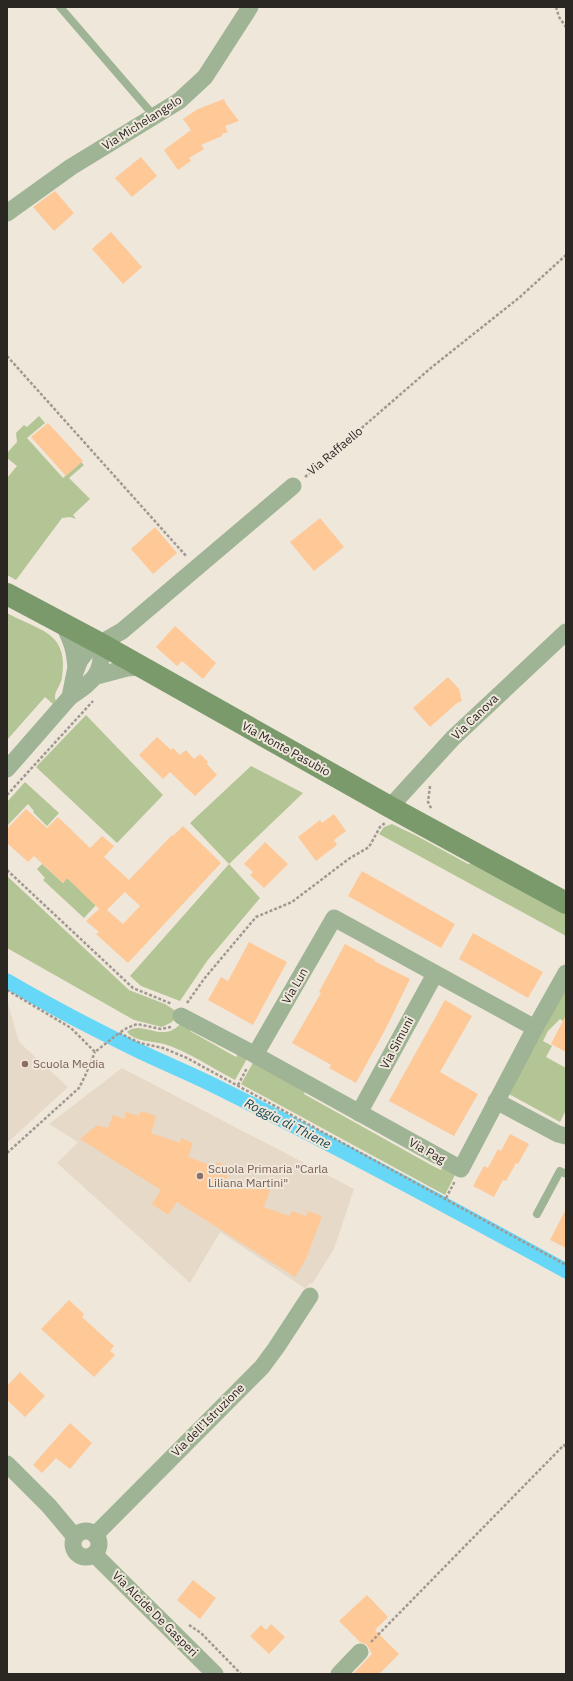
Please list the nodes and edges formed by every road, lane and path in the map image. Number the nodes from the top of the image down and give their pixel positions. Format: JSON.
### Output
{"nodes":[{"id":1,"x":60,"y":7,"type":"edge"},
{"id":2,"x":250,"y":7,"type":"edge"},
{"id":3,"x":556,"y":7,"type":"edge"},
{"id":4,"x":566,"y":27,"type":"edge"},
{"id":5,"x":155,"y":117,"type":"junction"},
{"id":6,"x":7,"y":213,"type":"edge"},
{"id":7,"x":566,"y":255,"type":"edge"},
{"id":8,"x":7,"y":356,"type":"edge"},
{"id":9,"x":293,"y":486,"type":"joint"},
{"id":10,"x":197,"y":568,"type":"junction"},
{"id":11,"x":7,"y":594,"type":"edge"},
{"id":12,"x":63,"y":624,"type":"junction"},
{"id":13,"x":566,"y":632,"type":"edge"},
{"id":14,"x":101,"y":644,"type":"junction"},
{"id":15,"x":141,"y":667,"type":"junction"},
{"id":16,"x":76,"y":670,"type":"junction"},
{"id":17,"x":97,"y":676,"type":"junction"},
{"id":18,"x":67,"y":700,"type":"junction"},
{"id":19,"x":7,"y":769,"type":"edge"},
{"id":20,"x":431,"y":784,"type":"dead end"},
{"id":21,"x":7,"y":795,"type":"edge"},
{"id":22,"x":434,"y":813,"type":"dead end"},
{"id":23,"x":389,"y":814,"type":"junction"},
{"id":24,"x":7,"y":870,"type":"edge"},
{"id":25,"x":566,"y":903,"type":"edge"},
{"id":26,"x":566,"y":973,"type":"edge"},
{"id":27,"x":435,"y":974,"type":"junction"},
{"id":28,"x":7,"y":990,"type":"edge"},
{"id":29,"x":181,"y":1016,"type":"junction"},
{"id":30,"x":535,"y":1028,"type":"junction"},
{"id":31,"x":119,"y":1034,"type":"junction"},
{"id":32,"x":94,"y":1052,"type":"junction"},
{"id":33,"x":255,"y":1054,"type":"junction"},
{"id":34,"x":238,"y":1085,"type":"junction"},
{"id":35,"x":496,"y":1101,"type":"junction"},
{"id":36,"x":360,"y":1113,"type":"junction"},
{"id":37,"x":566,"y":1136,"type":"edge"},
{"id":38,"x":7,"y":1153,"type":"edge"},
{"id":39,"x":566,"y":1174,"type":"edge"},
{"id":40,"x":537,"y":1214,"type":"dead end"},
{"id":41,"x":566,"y":1265,"type":"edge"},
{"id":42,"x":310,"y":1296,"type":"dead end"},
{"id":43,"x":566,"y":1446,"type":"edge"},
{"id":44,"x":7,"y":1464,"type":"edge"},
{"id":45,"x":95,"y":1535,"type":"junction"},
{"id":46,"x":75,"y":1537,"type":"junction"},
{"id":47,"x":94,"y":1554,"type":"junction"},
{"id":48,"x":360,"y":1652,"type":"joint"},
{"id":49,"x":215,"y":1674,"type":"edge"},
{"id":50,"x":339,"y":1674,"type":"edge"}],
"edges":[{"from":1,"to":5,"type":"lane"},
{"from":2,"to":5,"type":"street","name":"Via Michelangelo"},
{"from":3,"to":4,"type":"path"},
{"from":5,"to":6,"type":"street","name":"Via Michelangelo"},
{"from":7,"to":9,"type":"path","name":"Via Raffaello"},
{"from":8,"to":10,"type":"path"},
{"from":9,"to":10,"type":"street"},
{"from":10,"to":14,"type":"street"},
{"from":11,"to":12,"type":"main road","name":"Via Monte Pasubio"},
{"from":12,"to":14,"type":"main road","name":"Via Monte Pasubio"},
{"from":12,"to":16,"type":"street"},
{"from":13,"to":23,"type":"street","name":"Via Canova"},
{"from":14,"to":15,"type":"main road","name":"Via Monte Pasubio"},
{"from":14,"to":16,"type":"street"},
{"from":14,"to":17,"type":"street"},
{"from":15,"to":17,"type":"street"},
{"from":15,"to":23,"type":"main road","name":"Via Monte Pasubio"},
{"from":16,"to":18,"type":"street"},
{"from":17,"to":18,"type":"street"},
{"from":18,"to":19,"type":"street"},
{"from":18,"to":21,"type":"path"},
{"from":20,"to":22,"type":"path"},
{"from":23,"to":25,"type":"main road","name":"Via Monte Pasubio"},
{"from":23,"to":29,"type":"path"},
{"from":24,"to":29,"type":"path"},
{"from":26,"to":30,"type":"street","name":"Via Pag"},
{"from":27,"to":30,"type":"street"},
{"from":27,"to":33,"type":"street","name":"Via Lun"},
{"from":27,"to":36,"type":"street","name":"Via Simuni"},
{"from":28,"to":32,"type":"path"},
{"from":29,"to":31,"type":"path"},
{"from":29,"to":33,"type":"street","name":"Via Pag"},
{"from":30,"to":35,"type":"street","name":"Via Pag"},
{"from":31,"to":32,"type":"path"},
{"from":31,"to":34,"type":"path"},
{"from":32,"to":38,"type":"path"},
{"from":33,"to":34,"type":"path"},
{"from":33,"to":36,"type":"street","name":"Via Pag"},
{"from":34,"to":41,"type":"path"},
{"from":35,"to":36,"type":"street","name":"Via Pag"},
{"from":35,"to":37,"type":"street"},
{"from":39,"to":40,"type":"lane"},
{"from":42,"to":45,"type":"street","name":"Via dell'Istruzione"},
{"from":43,"to":48,"type":"path"},
{"from":44,"to":46,"type":"street"},
{"from":45,"to":46,"type":"street"},
{"from":45,"to":47,"type":"street"},
{"from":46,"to":47,"type":"street"},
{"from":47,"to":49,"type":"street","name":"Via Alcide De Gasperi"},
{"from":48,"to":50,"type":"street"}]}
